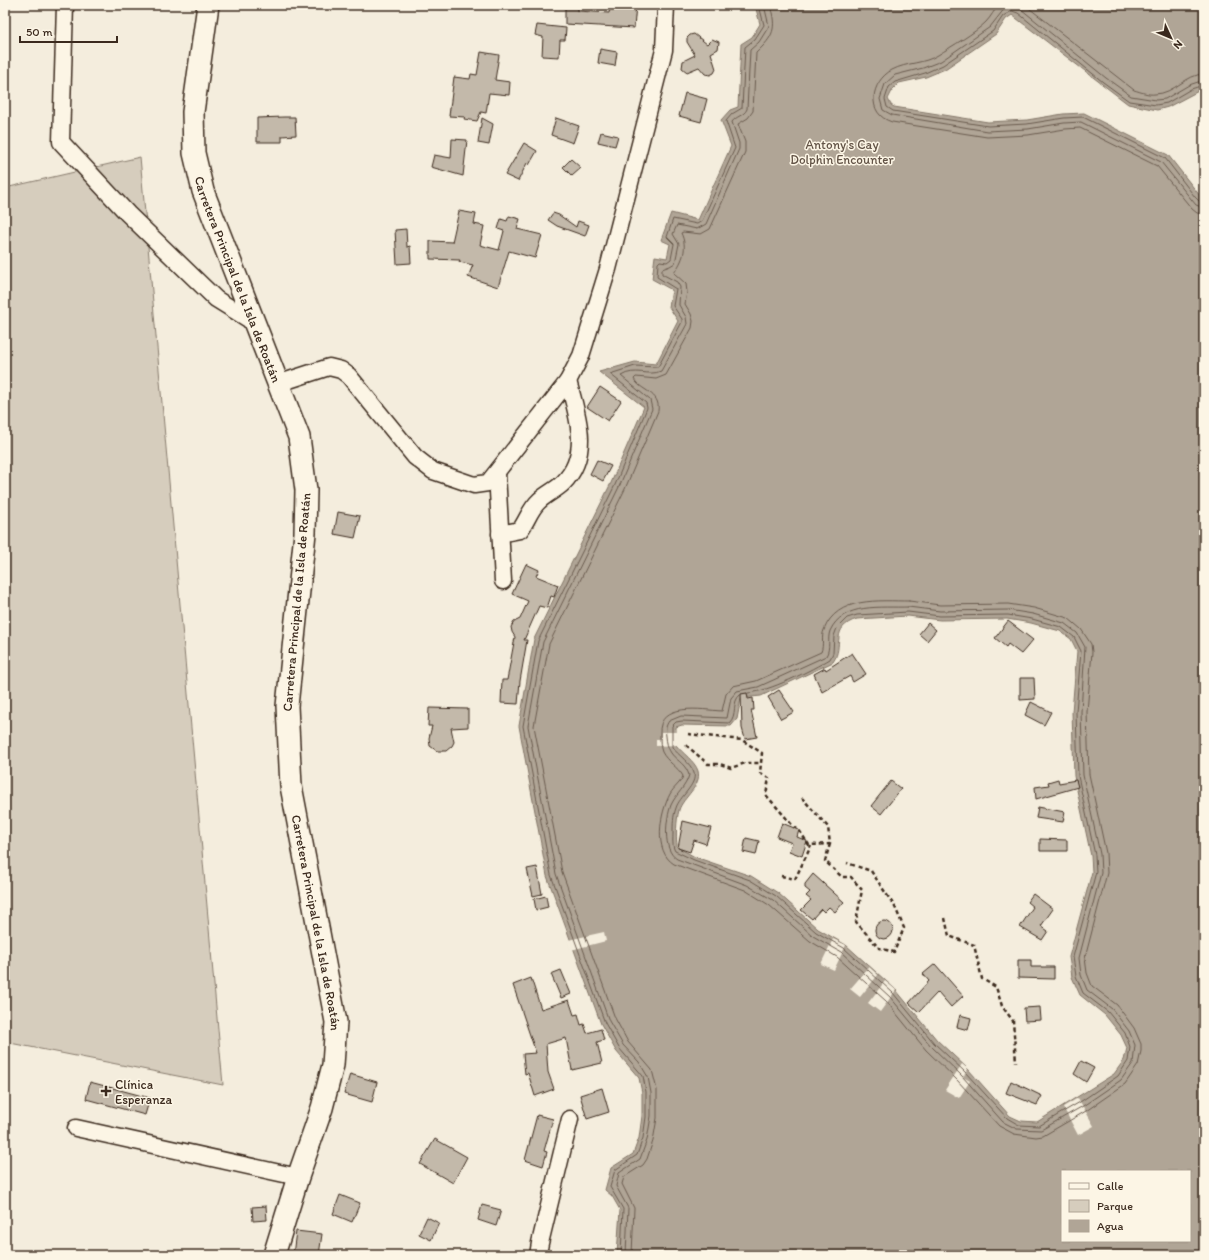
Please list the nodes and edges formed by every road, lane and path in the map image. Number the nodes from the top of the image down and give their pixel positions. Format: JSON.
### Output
{"nodes":[{"id":1,"x":65,"y":5,"type":"edge"},
{"id":2,"x":208,"y":5,"type":"edge"},
{"id":3,"x":666,"y":5,"type":"edge"},
{"id":4,"x":253,"y":322,"type":"junction"},
{"id":5,"x":568,"y":380,"type":"junction"},
{"id":6,"x":277,"y":384,"type":"junction"},
{"id":7,"x":497,"y":473,"type":"junction"},
{"id":8,"x":500,"y":534,"type":"junction"},
{"id":9,"x":503,"y":581,"type":"dead end"},
{"id":10,"x":688,"y":734,"type":"dead end"},
{"id":11,"x":686,"y":745,"type":"dead end"},
{"id":12,"x":761,"y":763,"type":"junction"},
{"id":13,"x":802,"y":798,"type":"dead end"},
{"id":14,"x":830,"y":844,"type":"junction"},
{"id":15,"x":811,"y":845,"type":"junction"},
{"id":16,"x":847,"y":863,"type":"dead end"},
{"id":17,"x":781,"y":876,"type":"dead end"},
{"id":18,"x":945,"y":918,"type":"dead end"},
{"id":19,"x":1016,"y":1062,"type":"dead end"},
{"id":20,"x":570,"y":1118,"type":"dead end"},
{"id":21,"x":76,"y":1128,"type":"dead end"},
{"id":22,"x":298,"y":1177,"type":"junction"},
{"id":23,"x":274,"y":1255,"type":"edge"},
{"id":24,"x":538,"y":1255,"type":"edge"}],
"edges":[{"from":1,"to":4,"type":"street"},
{"from":2,"to":4,"type":"main road","name":"Carretera Principal de la Isla de Roatán"},
{"from":3,"to":5,"type":"street"},
{"from":4,"to":6,"type":"main road","name":"Carretera Principal de la Isla de Roatán"},
{"from":5,"to":7,"type":"street"},
{"from":5,"to":8,"type":"street"},
{"from":6,"to":7,"type":"street"},
{"from":6,"to":22,"type":"main road","name":"Carretera Principal de la Isla de Roatán"},
{"from":7,"to":8,"type":"street"},
{"from":8,"to":9,"type":"street"},
{"from":10,"to":12,"type":"path"},
{"from":11,"to":12,"type":"path"},
{"from":12,"to":15,"type":"path"},
{"from":13,"to":14,"type":"path"},
{"from":14,"to":15,"type":"path"},
{"from":14,"to":16,"type":"path"},
{"from":15,"to":17,"type":"path"},
{"from":18,"to":19,"type":"path"},
{"from":20,"to":24,"type":"street"},
{"from":21,"to":22,"type":"street"},
{"from":22,"to":23,"type":"main road","name":"Carretera Principal de la Isla de Roatán"}]}
